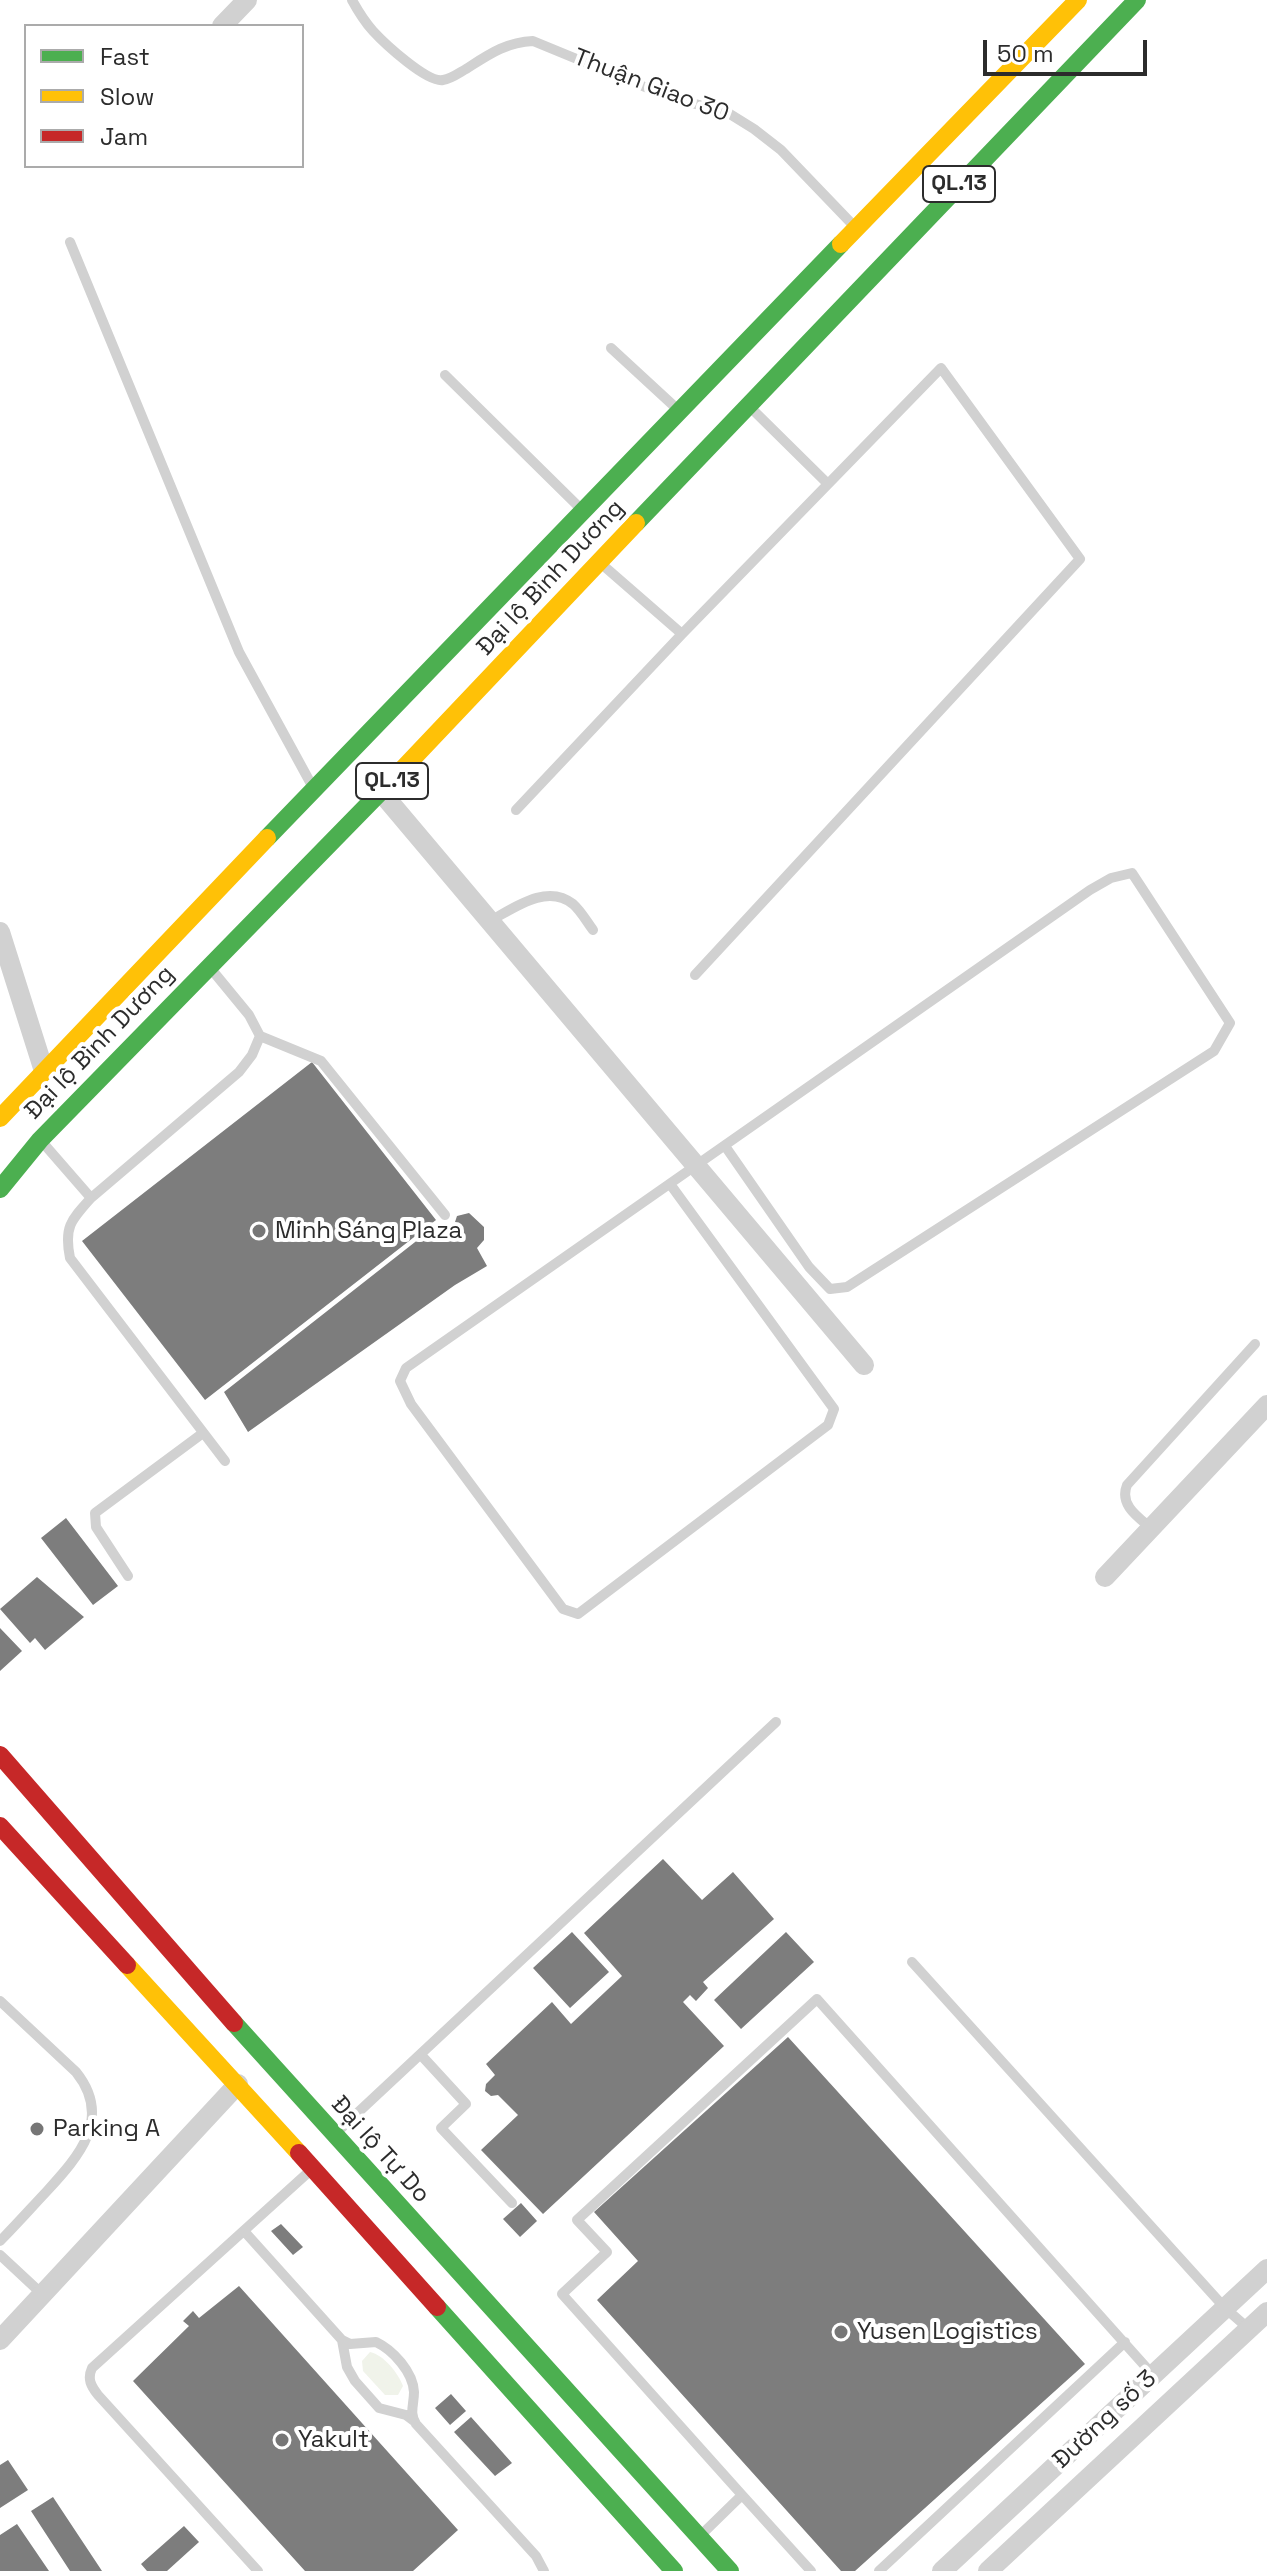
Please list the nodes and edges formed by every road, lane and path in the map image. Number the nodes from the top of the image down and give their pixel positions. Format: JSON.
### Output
{"nodes":[{"id":1,"x":247,"y":0,"type":"edge"},
{"id":2,"x":352,"y":0,"type":"edge"},
{"id":3,"x":1078,"y":0,"type":"edge"},
{"id":4,"x":1137,"y":0,"type":"edge"},
{"id":5,"x":224,"y":24,"type":"edge"},
{"id":6,"x":857,"y":228,"type":"junction"},
{"id":7,"x":70,"y":242,"type":"dead end"},
{"id":8,"x":611,"y":348,"type":"dead end"},
{"id":9,"x":445,"y":375,"type":"dead end"},
{"id":10,"x":748,"y":406,"type":"junction"},
{"id":11,"x":680,"y":411,"type":"junction"},
{"id":12,"x":828,"y":484,"type":"junction"},
{"id":13,"x":584,"y":512,"type":"junction"},
{"id":14,"x":599,"y":562,"type":"junction"},
{"id":15,"x":682,"y":634,"type":"junction"},
{"id":16,"x":313,"y":788,"type":"junction"},
{"id":17,"x":381,"y":792,"type":"junction"},
{"id":18,"x":516,"y":810,"type":"dead end"},
{"id":19,"x":490,"y":921,"type":"junction"},
{"id":20,"x":593,"y":930,"type":"dead end"},
{"id":21,"x":0,"y":932,"type":"edge"},
{"id":22,"x":209,"y":966,"type":"junction"},
{"id":23,"x":695,"y":975,"type":"dead end"},
{"id":24,"x":260,"y":1036,"type":"junction"},
{"id":25,"x":44,"y":1071,"type":"junction"},
{"id":26,"x":0,"y":1118,"type":"edge"},
{"id":27,"x":40,"y":1140,"type":"junction"},
{"id":28,"x":725,"y":1146,"type":"junction"},
{"id":29,"x":696,"y":1166,"type":"junction"},
{"id":30,"x":670,"y":1184,"type":"junction"},
{"id":31,"x":0,"y":1189,"type":"edge"},
{"id":32,"x":91,"y":1198,"type":"junction"},
{"id":33,"x":445,"y":1215,"type":"dead end"},
{"id":34,"x":1255,"y":1344,"type":"dead end"},
{"id":35,"x":864,"y":1365,"type":"dead end"},
{"id":36,"x":1267,"y":1405,"type":"edge"},
{"id":37,"x":203,"y":1433,"type":"junction"},
{"id":38,"x":225,"y":1461,"type":"dead end"},
{"id":39,"x":1151,"y":1528,"type":"junction"},
{"id":40,"x":128,"y":1576,"type":"dead end"},
{"id":41,"x":1105,"y":1577,"type":"dead end"},
{"id":42,"x":776,"y":1722,"type":"dead end"},
{"id":43,"x":0,"y":1755,"type":"edge"},
{"id":44,"x":0,"y":1826,"type":"edge"},
{"id":45,"x":912,"y":1962,"type":"dead end"},
{"id":46,"x":0,"y":2001,"type":"edge"},
{"id":47,"x":421,"y":2055,"type":"junction"},
{"id":48,"x":238,"y":2084,"type":"junction"},
{"id":49,"x":334,"y":2134,"type":"junction"},
{"id":50,"x":313,"y":2168,"type":"junction"},
{"id":51,"x":512,"y":2203,"type":"dead end"},
{"id":52,"x":244,"y":2231,"type":"junction"},
{"id":53,"x":0,"y":2241,"type":"edge"},
{"id":54,"x":2,"y":2257,"type":"edge"},
{"id":55,"x":1267,"y":2269,"type":"edge"},
{"id":56,"x":42,"y":2294,"type":"junction"},
{"id":57,"x":1225,"y":2308,"type":"junction"},
{"id":58,"x":1267,"y":2312,"type":"edge"},
{"id":59,"x":1249,"y":2329,"type":"junction"},
{"id":60,"x":0,"y":2340,"type":"edge"},
{"id":61,"x":342,"y":2340,"type":"junction"},
{"id":62,"x":1125,"y":2342,"type":"junction"},
{"id":63,"x":1153,"y":2375,"type":"junction"},
{"id":64,"x":414,"y":2421,"type":"junction"},
{"id":65,"x":742,"y":2495,"type":"junction"},
{"id":66,"x":700,"y":2536,"type":"junction"},
{"id":67,"x":258,"y":2571,"type":"edge"},
{"id":68,"x":544,"y":2571,"type":"edge"},
{"id":69,"x":674,"y":2571,"type":"edge"},
{"id":70,"x":730,"y":2571,"type":"edge"},
{"id":71,"x":811,"y":2571,"type":"edge"},
{"id":72,"x":879,"y":2571,"type":"edge"},
{"id":73,"x":942,"y":2571,"type":"edge"},
{"id":74,"x":988,"y":2571,"type":"edge"}],
"edges":[{"from":1,"to":5,"type":"street"},
{"from":2,"to":6,"type":"lane","name":"Thuận Giao 30"},
{"from":3,"to":6,"type":"main road","name":"Đại lộ Bình Dương","number":"QL.13"},
{"from":4,"to":10,"type":"main road","name":"Đại lộ Bình Dương","number":"QL.13"},
{"from":6,"to":11,"type":"main road","name":"Đại lộ Bình Dương","number":"QL.13"},
{"from":7,"to":16,"type":"lane"},
{"from":8,"to":11,"type":"lane"},
{"from":9,"to":13,"type":"lane"},
{"from":10,"to":12,"type":"lane"},
{"from":10,"to":14,"type":"main road","name":"Đại lộ Bình Dương","number":"QL.13"},
{"from":11,"to":13,"type":"main road","name":"Đại lộ Bình Dương","number":"QL.13"},
{"from":12,"to":15,"type":"lane"},
{"from":12,"to":23,"type":"lane"},
{"from":13,"to":16,"type":"main road","name":"Đại lộ Bình Dương","number":"QL.13"},
{"from":14,"to":15,"type":"lane"},
{"from":14,"to":17,"type":"main road","name":"Đại lộ Bình Dương","number":"QL.13"},
{"from":15,"to":18,"type":"lane"},
{"from":16,"to":25,"type":"main road","name":"Đại lộ Bình Dương","number":"QL.13"},
{"from":17,"to":19,"type":"street"},
{"from":17,"to":22,"type":"main road","name":"Đại lộ Bình Dương","number":"QL.13"},
{"from":19,"to":20,"type":"lane"},
{"from":19,"to":29,"type":"street"},
{"from":21,"to":25,"type":"street"},
{"from":22,"to":24,"type":"lane"},
{"from":22,"to":27,"type":"main road","name":"Đại lộ Bình Dương","number":"QL.13"},
{"from":24,"to":32,"type":"lane"},
{"from":24,"to":33,"type":"lane"},
{"from":25,"to":26,"type":"main road","name":"Đại lộ Bình Dương","number":"QL.13"},
{"from":27,"to":31,"type":"main road","name":"Đại lộ Bình Dương","number":"QL.13"},
{"from":27,"to":32,"type":"lane"},
{"from":28,"to":28,"type":"lane"},
{"from":28,"to":29,"type":"lane"},
{"from":29,"to":30,"type":"lane"},
{"from":29,"to":35,"type":"street"},
{"from":30,"to":30,"type":"lane"},
{"from":32,"to":37,"type":"lane"},
{"from":34,"to":39,"type":"lane"},
{"from":36,"to":39,"type":"street"},
{"from":37,"to":38,"type":"lane"},
{"from":37,"to":40,"type":"lane"},
{"from":39,"to":41,"type":"street"},
{"from":42,"to":47,"type":"lane"},
{"from":43,"to":49,"type":"main road","name":"Đại lộ Tự Do"},
{"from":44,"to":48,"type":"main road"},
{"from":45,"to":57,"type":"lane"},
{"from":46,"to":53,"type":"lane"},
{"from":47,"to":49,"type":"lane"},
{"from":47,"to":51,"type":"lane"},
{"from":48,"to":50,"type":"main road"},
{"from":48,"to":56,"type":"street"},
{"from":49,"to":66,"type":"main road","name":"Đại lộ Tự Do"},
{"from":50,"to":52,"type":"lane"},
{"from":50,"to":69,"type":"main road"},
{"from":52,"to":61,"type":"lane"},
{"from":52,"to":67,"type":"lane"},
{"from":54,"to":56,"type":"lane"},
{"from":55,"to":57,"type":"street","name":"Đường số 3"},
{"from":56,"to":60,"type":"street"},
{"from":57,"to":59,"type":"lane"},
{"from":57,"to":63,"type":"street","name":"Đường số 3"},
{"from":58,"to":59,"type":"street","name":"Đường số 3"},
{"from":59,"to":74,"type":"street","name":"Đường số 3"},
{"from":61,"to":64,"type":"lane"},
{"from":61,"to":64,"type":"lane"},
{"from":62,"to":63,"type":"lane"},
{"from":62,"to":65,"type":"lane"},
{"from":62,"to":72,"type":"lane"},
{"from":63,"to":73,"type":"street","name":"Đường số 3"},
{"from":64,"to":68,"type":"lane"},
{"from":65,"to":66,"type":"lane"},
{"from":65,"to":71,"type":"lane"},
{"from":66,"to":70,"type":"main road","name":"Đại lộ Tự Do"}]}
